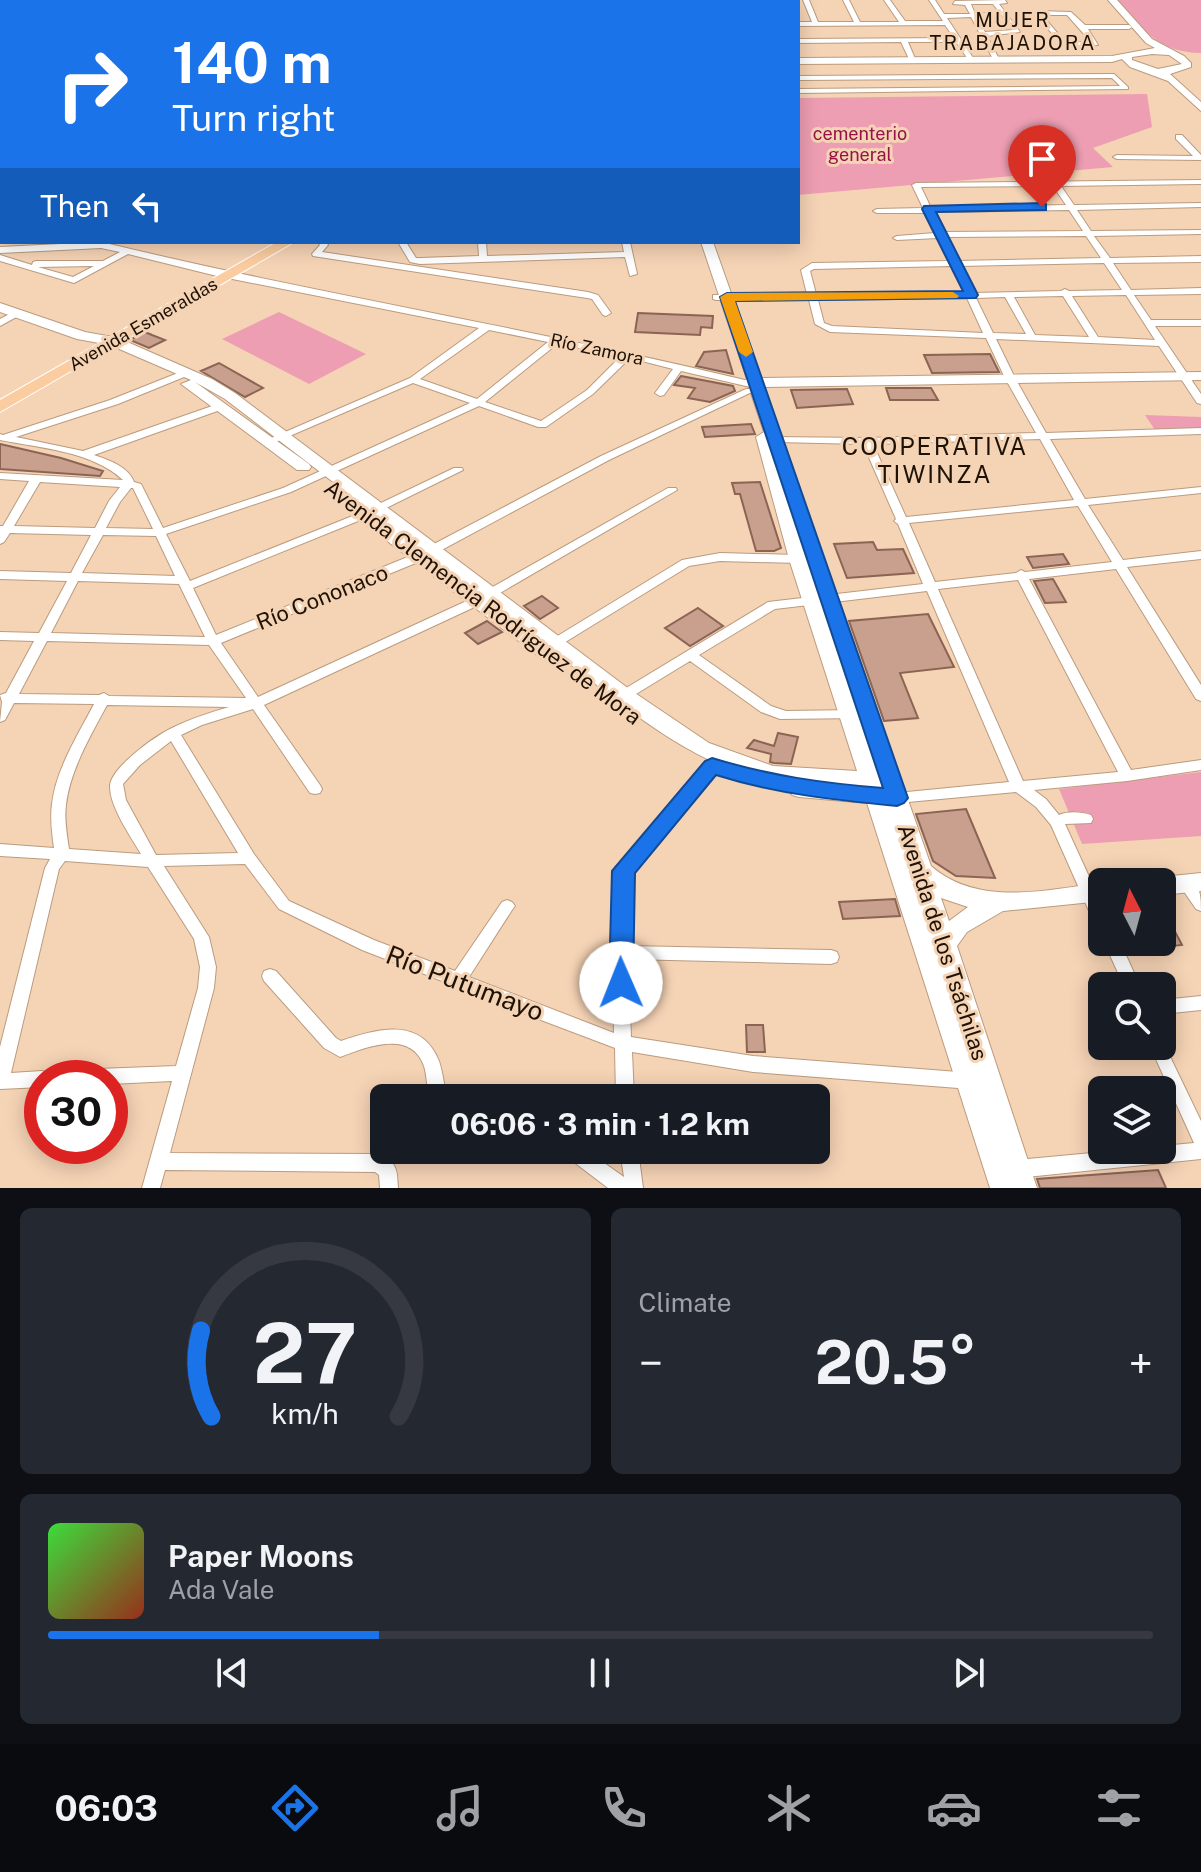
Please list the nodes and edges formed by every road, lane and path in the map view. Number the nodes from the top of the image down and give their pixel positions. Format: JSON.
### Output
{"nodes":[{"id":1,"x":806,"y":0,"type":"edge"},
{"id":2,"x":846,"y":0,"type":"edge"},
{"id":3,"x":887,"y":0,"type":"edge"},
{"id":4,"x":932,"y":0,"type":"edge"},
{"id":5,"x":1104,"y":0,"type":"edge"},
{"id":6,"x":1112,"y":0,"type":"edge"},
{"id":7,"x":982,"y":2,"type":"junction"},
{"id":8,"x":995,"y":2,"type":"junction"},
{"id":9,"x":1005,"y":2,"type":"dead end"},
{"id":10,"x":955,"y":3,"type":"dead end"},
{"id":11,"x":967,"y":3,"type":"junction"},
{"id":12,"x":991,"y":15,"type":"junction"},
{"id":13,"x":975,"y":16,"type":"junction"},
{"id":14,"x":945,"y":20,"type":"junction"},
{"id":15,"x":800,"y":24,"type":"edge"},
{"id":16,"x":816,"y":24,"type":"junction"},
{"id":17,"x":858,"y":24,"type":"junction"},
{"id":18,"x":904,"y":27,"type":"junction"},
{"id":19,"x":1083,"y":27,"type":"junction"},
{"id":20,"x":1129,"y":27,"type":"junction"},
{"id":21,"x":953,"y":30,"type":"junction"},
{"id":22,"x":800,"y":32,"type":"edge"},
{"id":23,"x":982,"y":32,"type":"junction"},
{"id":24,"x":1003,"y":33,"type":"junction"},
{"id":25,"x":959,"y":40,"type":"junction"},
{"id":26,"x":800,"y":41,"type":"edge"},
{"id":27,"x":904,"y":41,"type":"junction"},
{"id":28,"x":1131,"y":54,"type":"junction"},
{"id":29,"x":1174,"y":55,"type":"junction"},
{"id":30,"x":996,"y":59,"type":"dead end"},
{"id":31,"x":1201,"y":60,"type":"edge"},
{"id":32,"x":913,"y":61,"type":"junction"},
{"id":33,"x":800,"y":63,"type":"edge"},
{"id":34,"x":800,"y":63,"type":"edge"},
{"id":35,"x":973,"y":63,"type":"junction"},
{"id":36,"x":863,"y":65,"type":"junction"},
{"id":37,"x":1143,"y":68,"type":"junction"},
{"id":38,"x":1186,"y":68,"type":"junction"},
{"id":39,"x":984,"y":77,"type":"junction"},
{"id":40,"x":800,"y":78,"type":"edge"},
{"id":41,"x":869,"y":78,"type":"junction"},
{"id":42,"x":987,"y":89,"type":"junction"},
{"id":43,"x":997,"y":89,"type":"junction"},
{"id":44,"x":876,"y":90,"type":"junction"},
{"id":45,"x":800,"y":91,"type":"edge"},
{"id":46,"x":1201,"y":93,"type":"edge"},
{"id":47,"x":1201,"y":108,"type":"edge"},
{"id":48,"x":1179,"y":137,"type":"dead end"},
{"id":49,"x":1117,"y":157,"type":"dead end"},
{"id":50,"x":1200,"y":158,"type":"edge"},
{"id":51,"x":1201,"y":182,"type":"edge"},
{"id":52,"x":1055,"y":183,"type":"junction"},
{"id":53,"x":1201,"y":205,"type":"edge"},
{"id":54,"x":1071,"y":207,"type":"junction"},
{"id":55,"x":928,"y":209,"type":"junction"},
{"id":56,"x":877,"y":211,"type":"dead end"},
{"id":57,"x":1201,"y":232,"type":"edge"},
{"id":58,"x":1088,"y":233,"type":"junction"},
{"id":59,"x":940,"y":235,"type":"junction"},
{"id":60,"x":897,"y":238,"type":"dead end"},
{"id":61,"x":270,"y":244,"type":"edge"},
{"id":62,"x":283,"y":244,"type":"edge"},
{"id":63,"x":323,"y":244,"type":"edge"},
{"id":64,"x":403,"y":244,"type":"edge"},
{"id":65,"x":482,"y":244,"type":"edge"},
{"id":66,"x":547,"y":244,"type":"edge"},
{"id":67,"x":626,"y":244,"type":"edge"},
{"id":68,"x":697,"y":244,"type":"edge"},
{"id":69,"x":708,"y":244,"type":"edge"},
{"id":70,"x":0,"y":250,"type":"edge"},
{"id":71,"x":126,"y":252,"type":"junction"},
{"id":72,"x":629,"y":254,"type":"junction"},
{"id":73,"x":0,"y":258,"type":"edge"},
{"id":74,"x":549,"y":258,"type":"junction"},
{"id":75,"x":483,"y":259,"type":"junction"},
{"id":76,"x":1201,"y":259,"type":"edge"},
{"id":77,"x":1107,"y":260,"type":"junction"},
{"id":78,"x":954,"y":262,"type":"junction"},
{"id":79,"x":106,"y":263,"type":"junction"},
{"id":80,"x":25,"y":264,"type":"junction"},
{"id":81,"x":223,"y":274,"type":"junction"},
{"id":82,"x":633,"y":274,"type":"dead end"},
{"id":83,"x":1127,"y":291,"type":"junction"},
{"id":84,"x":1201,"y":291,"type":"edge"},
{"id":85,"x":1065,"y":292,"type":"junction"},
{"id":86,"x":971,"y":295,"type":"junction"},
{"id":87,"x":1008,"y":295,"type":"junction"},
{"id":88,"x":722,"y":297,"type":"junction"},
{"id":89,"x":814,"y":297,"type":"junction"},
{"id":90,"x":0,"y":307,"type":"edge"},
{"id":91,"x":17,"y":313,"type":"junction"},
{"id":92,"x":606,"y":313,"type":"dead end"},
{"id":93,"x":0,"y":323,"type":"edge"},
{"id":94,"x":1148,"y":323,"type":"junction"},
{"id":95,"x":1201,"y":323,"type":"edge"},
{"id":96,"x":487,"y":327,"type":"junction"},
{"id":97,"x":990,"y":335,"type":"junction"},
{"id":98,"x":1032,"y":337,"type":"junction"},
{"id":99,"x":556,"y":340,"type":"junction"},
{"id":100,"x":1095,"y":340,"type":"junction"},
{"id":101,"x":104,"y":343,"type":"junction"},
{"id":102,"x":1162,"y":343,"type":"junction"},
{"id":103,"x":628,"y":355,"type":"junction"},
{"id":104,"x":679,"y":367,"type":"junction"},
{"id":105,"x":181,"y":375,"type":"junction"},
{"id":106,"x":1194,"y":379,"type":"edge"},
{"id":107,"x":413,"y":380,"type":"junction"},
{"id":108,"x":1012,"y":381,"type":"junction"},
{"id":109,"x":752,"y":387,"type":"junction"},
{"id":110,"x":660,"y":393,"type":"dead end"},
{"id":111,"x":0,"y":395,"type":"edge"},
{"id":112,"x":216,"y":398,"type":"junction"},
{"id":113,"x":1201,"y":401,"type":"edge"},
{"id":114,"x":478,"y":403,"type":"junction"},
{"id":115,"x":0,"y":407,"type":"edge"},
{"id":116,"x":1201,"y":431,"type":"edge"},
{"id":117,"x":1043,"y":435,"type":"junction"},
{"id":118,"x":2,"y":438,"type":"edge"},
{"id":119,"x":274,"y":439,"type":"junction"},
{"id":120,"x":776,"y":439,"type":"junction"},
{"id":121,"x":867,"y":441,"type":"junction"},
{"id":122,"x":83,"y":455,"type":"junction"},
{"id":123,"x":458,"y":470,"type":"dead end"},
{"id":124,"x":322,"y":475,"type":"junction"},
{"id":125,"x":0,"y":476,"type":"edge"},
{"id":126,"x":36,"y":479,"type":"junction"},
{"id":127,"x":128,"y":484,"type":"junction"},
{"id":128,"x":672,"y":490,"type":"dead end"},
{"id":129,"x":1201,"y":490,"type":"edge"},
{"id":130,"x":1081,"y":502,"type":"junction"},
{"id":131,"x":370,"y":512,"type":"junction"},
{"id":132,"x":900,"y":521,"type":"junction"},
{"id":133,"x":2,"y":532,"type":"edge"},
{"id":134,"x":99,"y":533,"type":"junction"},
{"id":135,"x":158,"y":533,"type":"junction"},
{"id":136,"x":425,"y":554,"type":"junction"},
{"id":137,"x":1201,"y":555,"type":"edge"},
{"id":138,"x":798,"y":559,"type":"junction"},
{"id":139,"x":1119,"y":562,"type":"junction"},
{"id":140,"x":1021,"y":574,"type":"junction"},
{"id":141,"x":0,"y":575,"type":"edge"},
{"id":142,"x":73,"y":579,"type":"junction"},
{"id":143,"x":185,"y":583,"type":"junction"},
{"id":144,"x":929,"y":586,"type":"junction"},
{"id":145,"x":484,"y":597,"type":"junction"},
{"id":146,"x":821,"y":599,"type":"junction"},
{"id":147,"x":0,"y":636,"type":"edge"},
{"id":148,"x":43,"y":637,"type":"junction"},
{"id":149,"x":213,"y":641,"type":"junction"},
{"id":150,"x":550,"y":646,"type":"junction"},
{"id":151,"x":690,"y":655,"type":"junction"},
{"id":152,"x":1201,"y":696,"type":"edge"},
{"id":153,"x":4,"y":698,"type":"edge"},
{"id":154,"x":104,"y":698,"type":"junction"},
{"id":155,"x":618,"y":698,"type":"junction"},
{"id":156,"x":254,"y":704,"type":"junction"},
{"id":157,"x":860,"y":714,"type":"junction"},
{"id":158,"x":0,"y":717,"type":"edge"},
{"id":159,"x":173,"y":733,"type":"junction"},
{"id":160,"x":1201,"y":765,"type":"edge"},
{"id":161,"x":712,"y":766,"type":"junction"},
{"id":162,"x":1127,"y":776,"type":"junction"},
{"id":163,"x":1018,"y":786,"type":"junction"},
{"id":164,"x":315,"y":789,"type":"dead end"},
{"id":165,"x":885,"y":789,"type":"junction"},
{"id":166,"x":1086,"y":819,"type":"dead end"},
{"id":167,"x":1057,"y":822,"type":"junction"},
{"id":168,"x":0,"y":850,"type":"edge"},
{"id":169,"x":62,"y":853,"type":"junction"},
{"id":170,"x":249,"y":858,"type":"junction"},
{"id":171,"x":152,"y":861,"type":"junction"},
{"id":172,"x":921,"y":872,"type":"junction"},
{"id":173,"x":1088,"y":879,"type":"edge"},
{"id":174,"x":1194,"y":883,"type":"edge"},
{"id":175,"x":1088,"y":893,"type":"edge"},
{"id":176,"x":1001,"y":902,"type":"junction"},
{"id":177,"x":1201,"y":905,"type":"edge"},
{"id":178,"x":507,"y":906,"type":"dead end"},
{"id":179,"x":945,"y":947,"type":"junction"},
{"id":180,"x":620,"y":952,"type":"junction"},
{"id":181,"x":831,"y":957,"type":"dead end"},
{"id":182,"x":270,"y":976,"type":"dead end"},
{"id":183,"x":457,"y":981,"type":"junction"},
{"id":184,"x":1201,"y":1003,"type":"edge"},
{"id":185,"x":1176,"y":1006,"type":"edge"},
{"id":186,"x":6,"y":1035,"type":"edge"},
{"id":187,"x":622,"y":1043,"type":"junction"},
{"id":188,"x":1164,"y":1060,"type":"edge"},
{"id":189,"x":184,"y":1073,"type":"junction"},
{"id":190,"x":128,"y":1076,"type":"edge"},
{"id":191,"x":24,"y":1080,"type":"edge"},
{"id":192,"x":978,"y":1080,"type":"junction"},
{"id":193,"x":0,"y":1081,"type":"edge"},
{"id":194,"x":436,"y":1084,"type":"edge"},
{"id":195,"x":624,"y":1084,"type":"edge"},
{"id":196,"x":1201,"y":1140,"type":"edge"},
{"id":197,"x":1201,"y":1151,"type":"edge"},
{"id":198,"x":157,"y":1161,"type":"junction"},
{"id":199,"x":591,"y":1164,"type":"edge"},
{"id":200,"x":631,"y":1164,"type":"edge"},
{"id":201,"x":389,"y":1179,"type":"edge"},
{"id":202,"x":1010,"y":1179,"type":"edge"},
{"id":203,"x":151,"y":1188,"type":"edge"},
{"id":204,"x":623,"y":1188,"type":"edge"},
{"id":205,"x":634,"y":1188,"type":"edge"}],
"edges":[{"from":1,"to":16,"type":"street"},
{"from":2,"to":17,"type":"street"},
{"from":3,"to":18,"type":"street"},
{"from":4,"to":14,"type":"street"},
{"from":5,"to":20,"type":"main road"},
{"from":6,"to":29,"type":"main road"},
{"from":7,"to":8,"type":"street"},
{"from":7,"to":11,"type":"street"},
{"from":7,"to":12,"type":"street"},
{"from":8,"to":9,"type":"street"},
{"from":8,"to":24,"type":"street"},
{"from":10,"to":11,"type":"street"},
{"from":11,"to":13,"type":"street"},
{"from":12,"to":13,"type":"street"},
{"from":12,"to":24,"type":"street"},
{"from":13,"to":14,"type":"street"},
{"from":13,"to":23,"type":"street"},
{"from":14,"to":18,"type":"street"},
{"from":14,"to":21,"type":"street"},
{"from":15,"to":16,"type":"street"},
{"from":16,"to":17,"type":"street"},
{"from":17,"to":18,"type":"street"},
{"from":18,"to":22,"type":"street"},
{"from":19,"to":19,"type":"street"},
{"from":19,"to":20,"type":"street"},
{"from":20,"to":28,"type":"main road"},
{"from":21,"to":23,"type":"street"},
{"from":21,"to":25,"type":"street"},
{"from":23,"to":24,"type":"street"},
{"from":23,"to":30,"type":"street"},
{"from":25,"to":27,"type":"street"},
{"from":25,"to":35,"type":"street"},
{"from":26,"to":27,"type":"street"},
{"from":27,"to":32,"type":"street"},
{"from":28,"to":29,"type":"main road"},
{"from":28,"to":35,"type":"main road"},
{"from":28,"to":37,"type":"main road"},
{"from":29,"to":31,"type":"main road"},
{"from":29,"to":38,"type":"main road"},
{"from":31,"to":38,"type":"main road"},
{"from":32,"to":33,"type":"main road"},
{"from":32,"to":35,"type":"main road"},
{"from":34,"to":36,"type":"main road"},
{"from":35,"to":36,"type":"main road"},
{"from":35,"to":37,"type":"main road"},
{"from":35,"to":39,"type":"street"},
{"from":36,"to":41,"type":"street"},
{"from":37,"to":38,"type":"main road"},
{"from":37,"to":47,"type":"main road"},
{"from":38,"to":46,"type":"main road"},
{"from":39,"to":41,"type":"street"},
{"from":39,"to":42,"type":"street"},
{"from":39,"to":43,"type":"street"},
{"from":39,"to":43,"type":"street"},
{"from":40,"to":41,"type":"street"},
{"from":41,"to":44,"type":"street"},
{"from":42,"to":43,"type":"street"},
{"from":42,"to":44,"type":"street"},
{"from":44,"to":45,"type":"street"},
{"from":48,"to":50,"type":"street"},
{"from":49,"to":50,"type":"street"},
{"from":51,"to":52,"type":"street"},
{"from":52,"to":54,"type":"street"},
{"from":52,"to":55,"type":"street"},
{"from":53,"to":54,"type":"street"},
{"from":54,"to":55,"type":"street"},
{"from":54,"to":58,"type":"street"},
{"from":55,"to":56,"type":"street"},
{"from":55,"to":59,"type":"street"},
{"from":57,"to":58,"type":"street"},
{"from":58,"to":59,"type":"street"},
{"from":58,"to":77,"type":"street"},
{"from":59,"to":60,"type":"street"},
{"from":59,"to":78,"type":"street"},
{"from":61,"to":81,"type":"main road","name":"Avenida Esmeraldas"},
{"from":62,"to":81,"type":"main road","name":"Avenida Esmeraldas"},
{"from":63,"to":92,"type":"street"},
{"from":64,"to":75,"type":"street"},
{"from":65,"to":75,"type":"street"},
{"from":66,"to":74,"type":"street"},
{"from":67,"to":72,"type":"street"},
{"from":68,"to":88,"type":"main road","name":"Avenida de los Tsáchilas"},
{"from":69,"to":88,"type":"main road","name":"Avenida de los Tsáchilas"},
{"from":70,"to":71,"type":"street","name":"Río Zamora"},
{"from":71,"to":79,"type":"street"},
{"from":71,"to":81,"type":"street","name":"Río Zamora"},
{"from":72,"to":74,"type":"street"},
{"from":72,"to":82,"type":"street"},
{"from":73,"to":80,"type":"street"},
{"from":74,"to":75,"type":"street"},
{"from":76,"to":77,"type":"street"},
{"from":77,"to":78,"type":"street"},
{"from":77,"to":83,"type":"street"},
{"from":78,"to":86,"type":"street"},
{"from":78,"to":89,"type":"street"},
{"from":79,"to":80,"type":"street"},
{"from":79,"to":80,"type":"street"},
{"from":81,"to":96,"type":"street","name":"Río Zamora"},
{"from":81,"to":101,"type":"main road","name":"Avenida Esmeraldas"},
{"from":83,"to":84,"type":"street"},
{"from":83,"to":85,"type":"street"},
{"from":83,"to":94,"type":"street"},
{"from":85,"to":87,"type":"street"},
{"from":85,"to":100,"type":"street"},
{"from":86,"to":87,"type":"street"},
{"from":86,"to":89,"type":"street"},
{"from":86,"to":97,"type":"street"},
{"from":87,"to":98,"type":"street"},
{"from":88,"to":89,"type":"street"},
{"from":88,"to":109,"type":"main road","name":"Avenida de los Tsáchilas"},
{"from":89,"to":97,"type":"street"},
{"from":90,"to":91,"type":"main road","name":"Avenida Clemencia Rodríguez de Mora"},
{"from":91,"to":93,"type":"street"},
{"from":91,"to":101,"type":"main road","name":"Avenida Clemencia Rodríguez de Mora"},
{"from":94,"to":95,"type":"street"},
{"from":94,"to":102,"type":"street"},
{"from":96,"to":99,"type":"street","name":"Río Zamora"},
{"from":96,"to":107,"type":"street"},
{"from":97,"to":98,"type":"street"},
{"from":97,"to":108,"type":"street"},
{"from":98,"to":100,"type":"street"},
{"from":99,"to":103,"type":"street","name":"Río Zamora"},
{"from":99,"to":114,"type":"street"},
{"from":100,"to":102,"type":"street"},
{"from":101,"to":105,"type":"main road","name":"Avenida Clemencia Rodríguez de Mora"},
{"from":101,"to":111,"type":"main road","name":"Avenida Esmeraldas"},
{"from":101,"to":115,"type":"main road","name":"Avenida Esmeraldas"},
{"from":102,"to":106,"type":"street"},
{"from":103,"to":104,"type":"street","name":"Río Zamora"},
{"from":103,"to":114,"type":"street"},
{"from":104,"to":109,"type":"street","name":"Río Zamora"},
{"from":104,"to":110,"type":"street"},
{"from":105,"to":112,"type":"main road","name":"Avenida Clemencia Rodríguez de Mora"},
{"from":105,"to":118,"type":"street"},
{"from":106,"to":108,"type":"main road","name":"Río Zamora"},
{"from":106,"to":113,"type":"street"},
{"from":107,"to":114,"type":"street"},
{"from":107,"to":119,"type":"street"},
{"from":108,"to":109,"type":"main road","name":"Río Zamora"},
{"from":108,"to":117,"type":"street"},
{"from":109,"to":120,"type":"main road","name":"Avenida de los Tsáchilas"},
{"from":109,"to":136,"type":"street","name":"Río Cononaco"},
{"from":109,"to":138,"type":"main road","name":"Avenida de los Tsáchilas"},
{"from":112,"to":119,"type":"main road","name":"Avenida Clemencia Rodríguez de Mora"},
{"from":112,"to":122,"type":"street"},
{"from":114,"to":124,"type":"street"},
{"from":116,"to":117,"type":"street"},
{"from":117,"to":121,"type":"street"},
{"from":117,"to":130,"type":"street"},
{"from":118,"to":122,"type":"street"},
{"from":119,"to":124,"type":"main road","name":"Avenida Clemencia Rodríguez de Mora"},
{"from":120,"to":121,"type":"street"},
{"from":120,"to":146,"type":"main road","name":"Avenida de los Tsáchilas"},
{"from":121,"to":132,"type":"street"},
{"from":122,"to":127,"type":"street"},
{"from":123,"to":131,"type":"street"},
{"from":124,"to":131,"type":"main road","name":"Avenida Clemencia Rodríguez de Mora"},
{"from":124,"to":135,"type":"street"},
{"from":125,"to":126,"type":"street"},
{"from":126,"to":127,"type":"street"},
{"from":126,"to":133,"type":"street"},
{"from":127,"to":134,"type":"street"},
{"from":127,"to":135,"type":"street"},
{"from":128,"to":145,"type":"street"},
{"from":129,"to":130,"type":"street"},
{"from":130,"to":132,"type":"street"},
{"from":130,"to":139,"type":"street"},
{"from":131,"to":136,"type":"main road","name":"Avenida Clemencia Rodríguez de Mora"},
{"from":131,"to":143,"type":"street"},
{"from":132,"to":144,"type":"street"},
{"from":133,"to":134,"type":"street"},
{"from":134,"to":135,"type":"street"},
{"from":134,"to":142,"type":"street"},
{"from":135,"to":143,"type":"street"},
{"from":136,"to":145,"type":"main road","name":"Avenida Clemencia Rodríguez de Mora"},
{"from":136,"to":149,"type":"street","name":"Río Cononaco"},
{"from":137,"to":139,"type":"street"},
{"from":138,"to":146,"type":"main road","name":"Avenida de los Tsáchilas"},
{"from":138,"to":150,"type":"street"},
{"from":139,"to":140,"type":"street"},
{"from":139,"to":152,"type":"street"},
{"from":140,"to":144,"type":"street"},
{"from":140,"to":162,"type":"street"},
{"from":141,"to":142,"type":"street"},
{"from":142,"to":143,"type":"street"},
{"from":142,"to":148,"type":"street"},
{"from":143,"to":149,"type":"street"},
{"from":144,"to":146,"type":"street"},
{"from":144,"to":163,"type":"street"},
{"from":145,"to":150,"type":"main road","name":"Avenida Clemencia Rodríguez de Mora"},
{"from":145,"to":156,"type":"street"},
{"from":146,"to":151,"type":"street"},
{"from":146,"to":157,"type":"main road","name":"Avenida de los Tsáchilas"},
{"from":147,"to":148,"type":"street","name":"Río Cononaco"},
{"from":148,"to":149,"type":"street","name":"Río Cononaco"},
{"from":148,"to":153,"type":"street"},
{"from":149,"to":156,"type":"street"},
{"from":150,"to":155,"type":"main road","name":"Avenida Clemencia Rodríguez de Mora"},
{"from":151,"to":155,"type":"street"},
{"from":151,"to":157,"type":"street"},
{"from":153,"to":154,"type":"street"},
{"from":153,"to":158,"type":"street"},
{"from":154,"to":156,"type":"street"},
{"from":154,"to":169,"type":"street"},
{"from":155,"to":161,"type":"main road","name":"Avenida Clemencia Rodríguez de Mora"},
{"from":155,"to":165,"type":"main road","name":"Avenida Clemencia Rodríguez de Mora"},
{"from":156,"to":159,"type":"street"},
{"from":156,"to":164,"type":"street"},
{"from":157,"to":165,"type":"main road","name":"Avenida de los Tsáchilas"},
{"from":159,"to":170,"type":"street","name":"Río Putumayo"},
{"from":159,"to":171,"type":"street"},
{"from":160,"to":162,"type":"street"},
{"from":161,"to":165,"type":"main road","name":"Avenida Clemencia Rodríguez de Mora"},
{"from":161,"to":180,"type":"street"},
{"from":162,"to":163,"type":"street"},
{"from":163,"to":165,"type":"street"},
{"from":163,"to":167,"type":"street"},
{"from":165,"to":172,"type":"main road","name":"Avenida de los Tsáchilas"},
{"from":165,"to":192,"type":"main road","name":"Avenida de los Tsáchilas"},
{"from":166,"to":167,"type":"street"},
{"from":167,"to":173,"type":"street"},
{"from":168,"to":169,"type":"street"},
{"from":169,"to":171,"type":"street"},
{"from":169,"to":186,"type":"street"},
{"from":170,"to":171,"type":"street"},
{"from":170,"to":183,"type":"street","name":"Río Putumayo"},
{"from":171,"to":189,"type":"street"},
{"from":172,"to":176,"type":"main road"},
{"from":172,"to":179,"type":"main road","name":"Avenida de los Tsáchilas"},
{"from":174,"to":177,"type":"street"},
{"from":175,"to":176,"type":"main road"},
{"from":176,"to":179,"type":"main road"},
{"from":178,"to":183,"type":"street"},
{"from":179,"to":192,"type":"main road","name":"Avenida de los Tsáchilas"},
{"from":180,"to":181,"type":"street"},
{"from":180,"to":187,"type":"street"},
{"from":182,"to":194,"type":"street"},
{"from":183,"to":187,"type":"street","name":"Río Putumayo"},
{"from":184,"to":185,"type":"street"},
{"from":186,"to":193,"type":"street"},
{"from":187,"to":192,"type":"street","name":"Río Putumayo"},
{"from":187,"to":195,"type":"street"},
{"from":188,"to":196,"type":"street"},
{"from":189,"to":190,"type":"street"},
{"from":189,"to":198,"type":"street"},
{"from":191,"to":193,"type":"street"},
{"from":192,"to":202,"type":"main road","name":"Avenida de los Tsáchilas"},
{"from":197,"to":202,"type":"street"},
{"from":198,"to":201,"type":"street"},
{"from":198,"to":203,"type":"street"},
{"from":199,"to":204,"type":"street"},
{"from":200,"to":205,"type":"street"}]}
